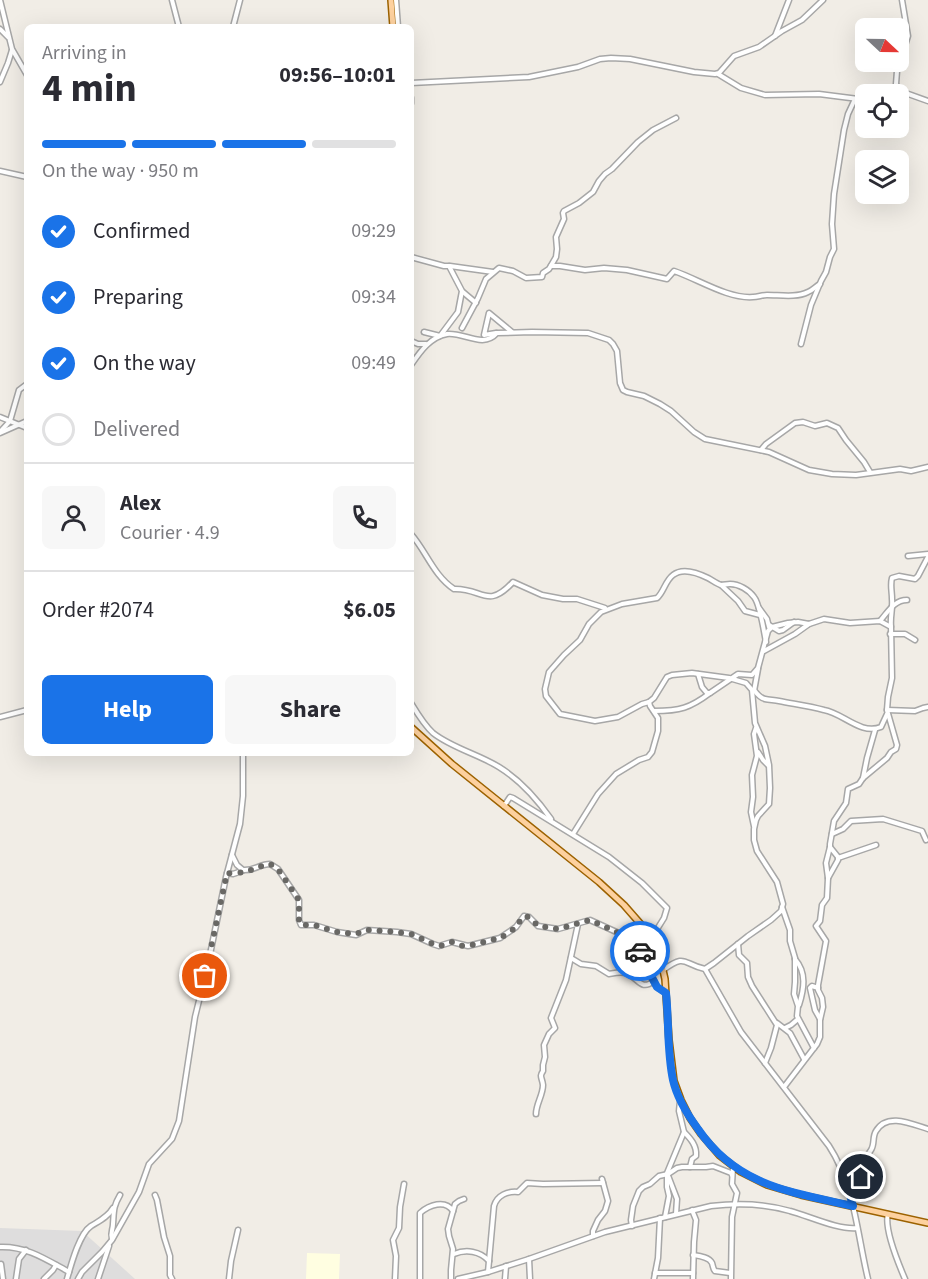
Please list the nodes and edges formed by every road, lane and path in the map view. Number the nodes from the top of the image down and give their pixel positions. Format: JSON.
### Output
{"nodes":[{"id":1,"x":0,"y":0,"type":"edge"},
{"id":2,"x":172,"y":0,"type":"edge"},
{"id":3,"x":240,"y":0,"type":"edge"},
{"id":4,"x":391,"y":0,"type":"edge"},
{"id":5,"x":396,"y":0,"type":"edge"},
{"id":6,"x":789,"y":0,"type":"edge"},
{"id":7,"x":823,"y":0,"type":"edge"},
{"id":8,"x":902,"y":0,"type":"edge"},
{"id":9,"x":3,"y":9,"type":"junction"},
{"id":10,"x":0,"y":16,"type":"edge"},
{"id":11,"x":178,"y":24,"type":"edge"},
{"id":12,"x":234,"y":24,"type":"edge"},
{"id":13,"x":395,"y":24,"type":"edge"},
{"id":14,"x":395,"y":24,"type":"edge"},
{"id":15,"x":0,"y":29,"type":"edge"},
{"id":16,"x":775,"y":36,"type":"junction"},
{"id":17,"x":9,"y":37,"type":"junction"},
{"id":18,"x":12,"y":50,"type":"junction"},
{"id":19,"x":24,"y":70,"type":"edge"},
{"id":20,"x":718,"y":74,"type":"junction"},
{"id":21,"x":0,"y":82,"type":"edge"},
{"id":22,"x":414,"y":83,"type":"edge"},
{"id":23,"x":896,"y":84,"type":"edge"},
{"id":24,"x":909,"y":94,"type":"edge"},
{"id":25,"x":855,"y":99,"type":"joint"},
{"id":26,"x":928,"y":101,"type":"edge"},
{"id":27,"x":676,"y":118,"type":"dead end"},
{"id":28,"x":0,"y":171,"type":"edge"},
{"id":29,"x":24,"y":176,"type":"edge"},
{"id":30,"x":414,"y":257,"type":"edge"},
{"id":31,"x":449,"y":266,"type":"junction"},
{"id":32,"x":551,"y":266,"type":"junction"},
{"id":33,"x":493,"y":273,"type":"junction"},
{"id":34,"x":820,"y":284,"type":"junction"},
{"id":35,"x":462,"y":291,"type":"junction"},
{"id":36,"x":476,"y":303,"type":"junction"},
{"id":37,"x":462,"y":328,"type":"dead end"},
{"id":38,"x":424,"y":332,"type":"dead end"},
{"id":39,"x":497,"y":333,"type":"junction"},
{"id":40,"x":513,"y":333,"type":"junction"},
{"id":41,"x":440,"y":336,"type":"junction"},
{"id":42,"x":414,"y":342,"type":"edge"},
{"id":43,"x":427,"y":344,"type":"junction"},
{"id":44,"x":801,"y":344,"type":"dead end"},
{"id":45,"x":414,"y":361,"type":"edge"},
{"id":46,"x":24,"y":386,"type":"edge"},
{"id":47,"x":0,"y":417,"type":"edge"},
{"id":48,"x":10,"y":421,"type":"junction"},
{"id":49,"x":24,"y":423,"type":"edge"},
{"id":50,"x":20,"y":425,"type":"junction"},
{"id":51,"x":24,"y":427,"type":"edge"},
{"id":52,"x":0,"y":433,"type":"edge"},
{"id":53,"x":761,"y":450,"type":"junction"},
{"id":54,"x":928,"y":467,"type":"edge"},
{"id":55,"x":870,"y":472,"type":"junction"},
{"id":56,"x":414,"y":538,"type":"edge"},
{"id":57,"x":927,"y":555,"type":"edge"},
{"id":58,"x":908,"y":556,"type":"dead end"},
{"id":59,"x":721,"y":585,"type":"junction"},
{"id":60,"x":907,"y":600,"type":"dead end"},
{"id":61,"x":759,"y":608,"type":"junction"},
{"id":62,"x":891,"y":608,"type":"junction"},
{"id":63,"x":606,"y":609,"type":"junction"},
{"id":64,"x":760,"y":615,"type":"junction"},
{"id":65,"x":880,"y":621,"type":"junction"},
{"id":66,"x":809,"y":624,"type":"junction"},
{"id":67,"x":770,"y":627,"type":"junction"},
{"id":68,"x":891,"y":627,"type":"junction"},
{"id":69,"x":890,"y":634,"type":"junction"},
{"id":70,"x":915,"y":640,"type":"dead end"},
{"id":71,"x":766,"y":642,"type":"junction"},
{"id":72,"x":763,"y":651,"type":"junction"},
{"id":73,"x":758,"y":668,"type":"junction"},
{"id":74,"x":698,"y":674,"type":"junction"},
{"id":75,"x":729,"y":678,"type":"junction"},
{"id":76,"x":746,"y":683,"type":"junction"},
{"id":77,"x":754,"y":690,"type":"junction"},
{"id":78,"x":710,"y":693,"type":"junction"},
{"id":79,"x":648,"y":702,"type":"junction"},
{"id":80,"x":414,"y":707,"type":"edge"},
{"id":81,"x":928,"y":707,"type":"edge"},
{"id":82,"x":24,"y":711,"type":"edge"},
{"id":83,"x":654,"y":711,"type":"junction"},
{"id":84,"x":887,"y":712,"type":"junction"},
{"id":85,"x":0,"y":717,"type":"edge"},
{"id":86,"x":756,"y":728,"type":"junction"},
{"id":87,"x":414,"y":729,"type":"edge"},
{"id":88,"x":875,"y":729,"type":"junction"},
{"id":89,"x":757,"y":750,"type":"junction"},
{"id":90,"x":243,"y":756,"type":"edge"},
{"id":91,"x":769,"y":765,"type":"junction"},
{"id":92,"x":863,"y":778,"type":"junction"},
{"id":93,"x":504,"y":806,"type":"junction"},
{"id":94,"x":553,"y":822,"type":"junction"},
{"id":95,"x":754,"y":827,"type":"junction"},
{"id":96,"x":573,"y":834,"type":"junction"},
{"id":97,"x":831,"y":835,"type":"junction"},
{"id":98,"x":926,"y":840,"type":"dead end"},
{"id":99,"x":876,"y":845,"type":"dead end"},
{"id":100,"x":830,"y":847,"type":"junction"},
{"id":101,"x":232,"y":855,"type":"junction"},
{"id":102,"x":838,"y":858,"type":"junction"},
{"id":103,"x":243,"y":870,"type":"junction"},
{"id":104,"x":227,"y":873,"type":"junction"},
{"id":105,"x":828,"y":878,"type":"junction"},
{"id":106,"x":782,"y":907,"type":"junction"},
{"id":107,"x":578,"y":924,"type":"junction"},
{"id":108,"x":651,"y":939,"type":"junction"},
{"id":109,"x":738,"y":943,"type":"junction"},
{"id":110,"x":572,"y":958,"type":"junction"},
{"id":111,"x":795,"y":958,"type":"junction"},
{"id":112,"x":705,"y":969,"type":"junction"},
{"id":113,"x":663,"y":970,"type":"junction"},
{"id":114,"x":654,"y":981,"type":"junction"},
{"id":115,"x":818,"y":988,"type":"junction"},
{"id":116,"x":666,"y":993,"type":"junction"},
{"id":117,"x":798,"y":1006,"type":"junction"},
{"id":118,"x":798,"y":1019,"type":"junction"},
{"id":119,"x":820,"y":1020,"type":"junction"},
{"id":120,"x":776,"y":1022,"type":"junction"},
{"id":121,"x":793,"y":1024,"type":"junction"},
{"id":122,"x":802,"y":1025,"type":"junction"},
{"id":123,"x":784,"y":1029,"type":"junction"},
{"id":124,"x":814,"y":1048,"type":"junction"},
{"id":125,"x":805,"y":1060,"type":"junction"},
{"id":126,"x":765,"y":1063,"type":"junction"},
{"id":127,"x":784,"y":1087,"type":"junction"},
{"id":128,"x":681,"y":1100,"type":"junction"},
{"id":129,"x":536,"y":1114,"type":"dead end"},
{"id":130,"x":928,"y":1129,"type":"edge"},
{"id":131,"x":684,"y":1132,"type":"junction"},
{"id":132,"x":690,"y":1167,"type":"junction"},
{"id":133,"x":733,"y":1167,"type":"junction"},
{"id":134,"x":667,"y":1174,"type":"junction"},
{"id":135,"x":732,"y":1175,"type":"junction"},
{"id":136,"x":404,"y":1184,"type":"dead end"},
{"id":137,"x":120,"y":1195,"type":"dead end"},
{"id":138,"x":154,"y":1195,"type":"dead end"},
{"id":139,"x":850,"y":1195,"type":"junction"},
{"id":140,"x":464,"y":1199,"type":"dead end"},
{"id":141,"x":734,"y":1205,"type":"junction"},
{"id":142,"x":853,"y":1206,"type":"junction"},
{"id":143,"x":113,"y":1208,"type":"junction"},
{"id":144,"x":692,"y":1210,"type":"junction"},
{"id":145,"x":453,"y":1211,"type":"junction"},
{"id":146,"x":676,"y":1214,"type":"junction"},
{"id":147,"x":888,"y":1214,"type":"junction"},
{"id":148,"x":663,"y":1218,"type":"junction"},
{"id":149,"x":928,"y":1223,"type":"edge"},
{"id":150,"x":632,"y":1226,"type":"junction"},
{"id":151,"x":857,"y":1228,"type":"junction"},
{"id":152,"x":238,"y":1230,"type":"dead end"},
{"id":153,"x":593,"y":1236,"type":"junction"},
{"id":154,"x":112,"y":1239,"type":"junction"},
{"id":155,"x":0,"y":1247,"type":"edge"},
{"id":156,"x":26,"y":1250,"type":"junction"},
{"id":157,"x":453,"y":1255,"type":"junction"},
{"id":158,"x":693,"y":1255,"type":"junction"},
{"id":159,"x":529,"y":1259,"type":"junction"},
{"id":160,"x":489,"y":1261,"type":"junction"},
{"id":161,"x":0,"y":1264,"type":"edge"},
{"id":162,"x":56,"y":1265,"type":"junction"},
{"id":163,"x":506,"y":1266,"type":"junction"},
{"id":164,"x":69,"y":1272,"type":"junction"},
{"id":165,"x":488,"y":1272,"type":"junction"},
{"id":166,"x":656,"y":1273,"type":"junction"},
{"id":167,"x":693,"y":1273,"type":"junction"},
{"id":168,"x":730,"y":1273,"type":"junction"},
{"id":169,"x":3,"y":1279,"type":"edge"},
{"id":170,"x":16,"y":1279,"type":"edge"},
{"id":171,"x":44,"y":1279,"type":"edge"},
{"id":172,"x":67,"y":1279,"type":"edge"},
{"id":173,"x":78,"y":1279,"type":"edge"},
{"id":174,"x":98,"y":1279,"type":"edge"},
{"id":175,"x":172,"y":1279,"type":"edge"},
{"id":176,"x":230,"y":1279,"type":"edge"},
{"id":177,"x":395,"y":1279,"type":"edge"},
{"id":178,"x":420,"y":1279,"type":"edge"},
{"id":179,"x":451,"y":1279,"type":"edge"},
{"id":180,"x":458,"y":1279,"type":"edge"},
{"id":181,"x":505,"y":1279,"type":"edge"},
{"id":182,"x":531,"y":1279,"type":"edge"},
{"id":183,"x":654,"y":1279,"type":"edge"},
{"id":184,"x":693,"y":1279,"type":"edge"},
{"id":185,"x":731,"y":1279,"type":"edge"},
{"id":186,"x":868,"y":1279,"type":"edge"},
{"id":187,"x":906,"y":1279,"type":"edge"}],
"edges":[{"from":1,"to":9,"type":"street"},
{"from":2,"to":11,"type":"street"},
{"from":3,"to":12,"type":"street"},
{"from":4,"to":13,"type":"main road"},
{"from":5,"to":14,"type":"street"},
{"from":6,"to":16,"type":"street"},
{"from":7,"to":16,"type":"street"},
{"from":8,"to":23,"type":"street"},
{"from":9,"to":10,"type":"street"},
{"from":9,"to":17,"type":"street"},
{"from":15,"to":17,"type":"street"},
{"from":16,"to":20,"type":"street"},
{"from":17,"to":18,"type":"street"},
{"from":18,"to":19,"type":"street"},
{"from":18,"to":21,"type":"street"},
{"from":20,"to":22,"type":"street"},
{"from":20,"to":25,"type":"street"},
{"from":24,"to":26,"type":"street"},
{"from":25,"to":34,"type":"street"},
{"from":27,"to":32,"type":"street"},
{"from":28,"to":29,"type":"street"},
{"from":30,"to":31,"type":"street"},
{"from":31,"to":33,"type":"street"},
{"from":31,"to":35,"type":"street"},
{"from":32,"to":33,"type":"street"},
{"from":32,"to":34,"type":"street"},
{"from":33,"to":36,"type":"street"},
{"from":34,"to":44,"type":"street"},
{"from":35,"to":36,"type":"street"},
{"from":35,"to":41,"type":"street"},
{"from":36,"to":37,"type":"street"},
{"from":38,"to":41,"type":"street"},
{"from":39,"to":40,"type":"street"},
{"from":39,"to":40,"type":"street"},
{"from":39,"to":41,"type":"street"},
{"from":40,"to":53,"type":"street"},
{"from":41,"to":43,"type":"street"},
{"from":42,"to":43,"type":"street"},
{"from":43,"to":45,"type":"street"},
{"from":46,"to":48,"type":"street"},
{"from":47,"to":48,"type":"street"},
{"from":48,"to":50,"type":"street"},
{"from":48,"to":52,"type":"street"},
{"from":49,"to":50,"type":"street"},
{"from":50,"to":51,"type":"street"},
{"from":50,"to":52,"type":"street"},
{"from":53,"to":55,"type":"street"},
{"from":53,"to":55,"type":"street"},
{"from":54,"to":55,"type":"street"},
{"from":56,"to":63,"type":"street"},
{"from":57,"to":58,"type":"street"},
{"from":57,"to":62,"type":"street"},
{"from":59,"to":61,"type":"street"},
{"from":59,"to":63,"type":"street"},
{"from":59,"to":64,"type":"street"},
{"from":60,"to":62,"type":"street"},
{"from":61,"to":64,"type":"street"},
{"from":61,"to":67,"type":"street"},
{"from":62,"to":65,"type":"street"},
{"from":62,"to":68,"type":"street"},
{"from":63,"to":79,"type":"street"},
{"from":64,"to":71,"type":"street"},
{"from":65,"to":66,"type":"street"},
{"from":65,"to":68,"type":"street"},
{"from":66,"to":67,"type":"street"},
{"from":66,"to":72,"type":"street"},
{"from":67,"to":71,"type":"street"},
{"from":68,"to":69,"type":"street"},
{"from":69,"to":70,"type":"street"},
{"from":69,"to":84,"type":"street"},
{"from":71,"to":72,"type":"street"},
{"from":72,"to":73,"type":"street"},
{"from":73,"to":75,"type":"street"},
{"from":73,"to":77,"type":"street"},
{"from":74,"to":75,"type":"street"},
{"from":74,"to":78,"type":"street"},
{"from":74,"to":79,"type":"street"},
{"from":75,"to":76,"type":"street"},
{"from":75,"to":78,"type":"street"},
{"from":76,"to":77,"type":"street"},
{"from":76,"to":77,"type":"street"},
{"from":77,"to":86,"type":"street"},
{"from":77,"to":88,"type":"street"},
{"from":78,"to":83,"type":"street"},
{"from":79,"to":83,"type":"street"},
{"from":80,"to":94,"type":"street"},
{"from":81,"to":84,"type":"street"},
{"from":82,"to":85,"type":"street"},
{"from":83,"to":96,"type":"street"},
{"from":84,"to":88,"type":"street"},
{"from":84,"to":92,"type":"street"},
{"from":86,"to":89,"type":"street"},
{"from":86,"to":91,"type":"street"},
{"from":87,"to":93,"type":"main road"},
{"from":88,"to":92,"type":"street"},
{"from":89,"to":91,"type":"street"},
{"from":89,"to":95,"type":"street"},
{"from":90,"to":101,"type":"street"},
{"from":91,"to":95,"type":"street"},
{"from":92,"to":97,"type":"street"},
{"from":93,"to":94,"type":"street"},
{"from":93,"to":108,"type":"main road"},
{"from":94,"to":96,"type":"street"},
{"from":95,"to":106,"type":"street"},
{"from":96,"to":108,"type":"street"},
{"from":97,"to":98,"type":"street"},
{"from":97,"to":100,"type":"street"},
{"from":99,"to":102,"type":"street"},
{"from":100,"to":102,"type":"street"},
{"from":100,"to":105,"type":"street"},
{"from":101,"to":103,"type":"street"},
{"from":101,"to":104,"type":"street"},
{"from":102,"to":105,"type":"street"},
{"from":103,"to":104,"type":"street"},
{"from":103,"to":107,"type":"street"},
{"from":104,"to":154,"type":"street"},
{"from":105,"to":115,"type":"street"},
{"from":106,"to":109,"type":"street"},
{"from":106,"to":111,"type":"street"},
{"from":107,"to":110,"type":"street"},
{"from":107,"to":114,"type":"street"},
{"from":108,"to":113,"type":"main road"},
{"from":109,"to":112,"type":"street"},
{"from":109,"to":120,"type":"street"},
{"from":110,"to":114,"type":"street"},
{"from":110,"to":129,"type":"street"},
{"from":111,"to":117,"type":"street"},
{"from":111,"to":117,"type":"street"},
{"from":112,"to":113,"type":"street"},
{"from":112,"to":126,"type":"street"},
{"from":113,"to":116,"type":"main road"},
{"from":114,"to":116,"type":"street"},
{"from":115,"to":119,"type":"street"},
{"from":115,"to":119,"type":"street"},
{"from":116,"to":128,"type":"main road"},
{"from":117,"to":118,"type":"street"},
{"from":118,"to":121,"type":"street"},
{"from":118,"to":122,"type":"street"},
{"from":119,"to":124,"type":"street"},
{"from":120,"to":123,"type":"street"},
{"from":120,"to":126,"type":"street"},
{"from":121,"to":122,"type":"street"},
{"from":121,"to":123,"type":"street"},
{"from":122,"to":124,"type":"street"},
{"from":123,"to":125,"type":"street"},
{"from":124,"to":125,"type":"street"},
{"from":125,"to":127,"type":"street"},
{"from":126,"to":127,"type":"street"},
{"from":127,"to":139,"type":"street"},
{"from":128,"to":131,"type":"street"},
{"from":128,"to":133,"type":"main road"},
{"from":130,"to":139,"type":"street"},
{"from":131,"to":132,"type":"street"},
{"from":131,"to":134,"type":"street"},
{"from":132,"to":134,"type":"street"},
{"from":132,"to":135,"type":"street"},
{"from":133,"to":135,"type":"street"},
{"from":133,"to":142,"type":"main road"},
{"from":134,"to":146,"type":"street"},
{"from":134,"to":148,"type":"street"},
{"from":134,"to":150,"type":"street"},
{"from":135,"to":141,"type":"street"},
{"from":136,"to":177,"type":"street"},
{"from":137,"to":143,"type":"street"},
{"from":138,"to":175,"type":"street"},
{"from":139,"to":142,"type":"street"},
{"from":140,"to":145,"type":"street"},
{"from":141,"to":144,"type":"street"},
{"from":141,"to":151,"type":"street"},
{"from":141,"to":168,"type":"street"},
{"from":142,"to":147,"type":"main road"},
{"from":142,"to":151,"type":"street"},
{"from":143,"to":154,"type":"street"},
{"from":143,"to":164,"type":"street"},
{"from":144,"to":146,"type":"street"},
{"from":144,"to":158,"type":"street"},
{"from":145,"to":157,"type":"street"},
{"from":145,"to":178,"type":"street"},
{"from":146,"to":148,"type":"street"},
{"from":147,"to":149,"type":"main road"},
{"from":147,"to":187,"type":"street"},
{"from":148,"to":150,"type":"street"},
{"from":148,"to":166,"type":"street"},
{"from":150,"to":153,"type":"street"},
{"from":151,"to":186,"type":"street"},
{"from":152,"to":176,"type":"street"},
{"from":153,"to":159,"type":"street"},
{"from":153,"to":160,"type":"street"},
{"from":154,"to":173,"type":"street"},
{"from":154,"to":174,"type":"street"},
{"from":155,"to":156,"type":"street"},
{"from":156,"to":162,"type":"street"},
{"from":156,"to":170,"type":"street"},
{"from":157,"to":160,"type":"street"},
{"from":157,"to":179,"type":"street"},
{"from":158,"to":167,"type":"street"},
{"from":158,"to":168,"type":"street"},
{"from":159,"to":163,"type":"street"},
{"from":159,"to":182,"type":"street"},
{"from":160,"to":165,"type":"street"},
{"from":161,"to":169,"type":"street"},
{"from":162,"to":164,"type":"street"},
{"from":162,"to":171,"type":"street"},
{"from":163,"to":165,"type":"street"},
{"from":163,"to":181,"type":"street"},
{"from":164,"to":172,"type":"street"},
{"from":165,"to":180,"type":"street"},
{"from":166,"to":167,"type":"street"},
{"from":166,"to":183,"type":"street"},
{"from":167,"to":184,"type":"street"},
{"from":168,"to":185,"type":"street"}]}
